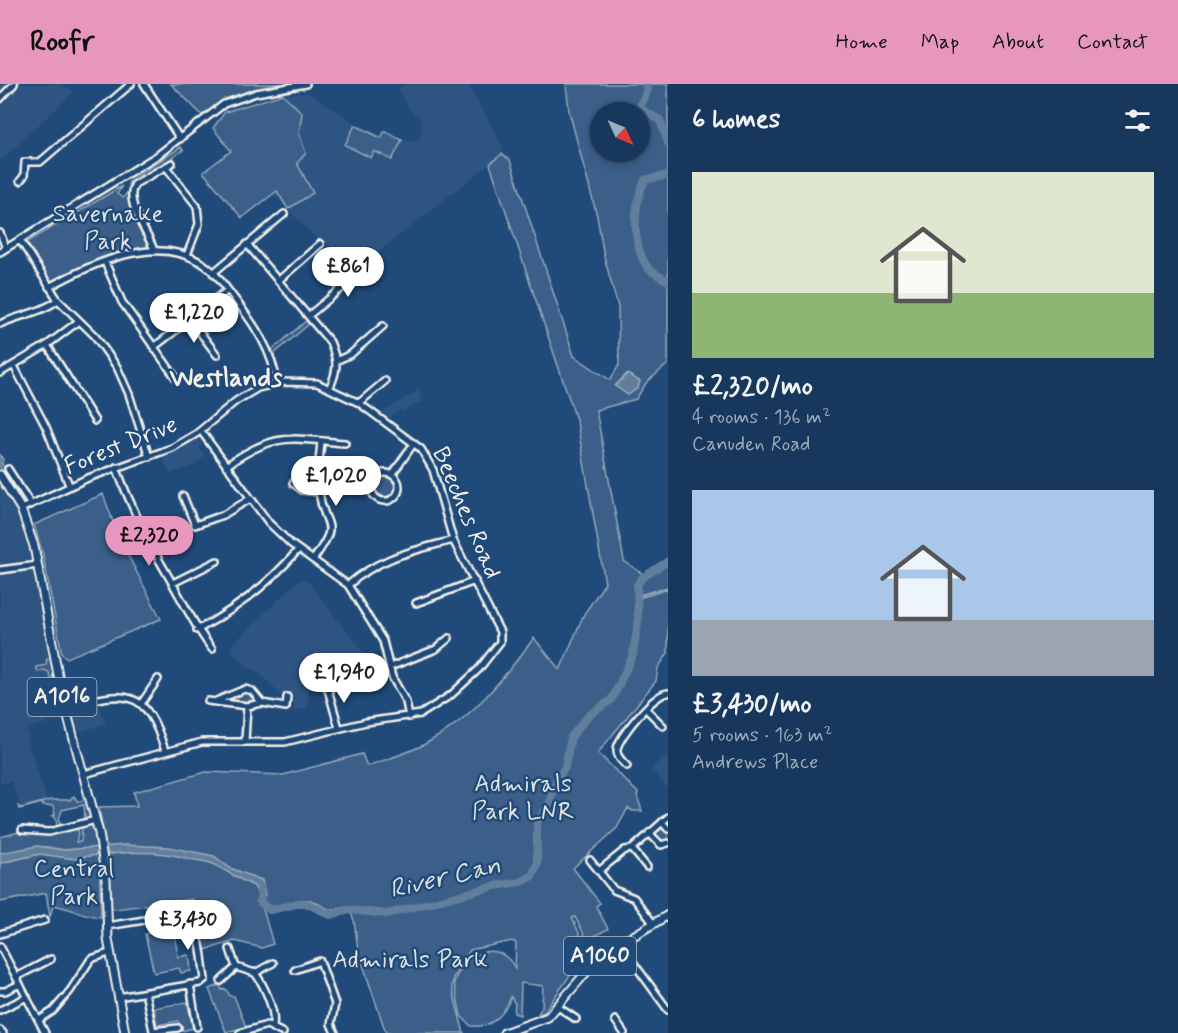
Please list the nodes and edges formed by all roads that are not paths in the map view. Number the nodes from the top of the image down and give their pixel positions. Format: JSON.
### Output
{"nodes":[{"id":1,"x":14,"y":84,"type":"edge"},
{"id":2,"x":131,"y":84,"type":"edge"},
{"id":3,"x":144,"y":84,"type":"edge"},
{"id":4,"x":306,"y":84,"type":"edge"},
{"id":5,"x":0,"y":99,"type":"edge"},
{"id":6,"x":180,"y":139,"type":"junction"},
{"id":7,"x":172,"y":163,"type":"dead end"},
{"id":8,"x":166,"y":167,"type":"junction"},
{"id":9,"x":20,"y":181,"type":"dead end"},
{"id":10,"x":284,"y":214,"type":"dead end"},
{"id":11,"x":0,"y":233,"type":"edge"},
{"id":12,"x":20,"y":240,"type":"junction"},
{"id":13,"x":247,"y":244,"type":"junction"},
{"id":14,"x":320,"y":244,"type":"dead end"},
{"id":15,"x":6,"y":248,"type":"junction"},
{"id":16,"x":154,"y":250,"type":"junction"},
{"id":17,"x":0,"y":252,"type":"edge"},
{"id":18,"x":188,"y":255,"type":"junction"},
{"id":19,"x":352,"y":261,"type":"dead end"},
{"id":20,"x":105,"y":262,"type":"junction"},
{"id":21,"x":213,"y":273,"type":"junction"},
{"id":22,"x":279,"y":280,"type":"junction"},
{"id":23,"x":49,"y":287,"type":"junction"},
{"id":24,"x":228,"y":291,"type":"junction"},
{"id":25,"x":59,"y":302,"type":"junction"},
{"id":26,"x":308,"y":316,"type":"junction"},
{"id":27,"x":190,"y":319,"type":"junction"},
{"id":28,"x":79,"y":321,"type":"junction"},
{"id":29,"x":0,"y":324,"type":"edge"},
{"id":30,"x":383,"y":326,"type":"dead end"},
{"id":31,"x":46,"y":345,"type":"junction"},
{"id":32,"x":154,"y":347,"type":"junction"},
{"id":33,"x":217,"y":355,"type":"dead end"},
{"id":34,"x":338,"y":360,"type":"junction"},
{"id":35,"x":14,"y":366,"type":"junction"},
{"id":36,"x":0,"y":373,"type":"edge"},
{"id":37,"x":176,"y":378,"type":"dead end"},
{"id":38,"x":385,"y":381,"type":"dead end"},
{"id":39,"x":277,"y":383,"type":"junction"},
{"id":40,"x":330,"y":387,"type":"junction"},
{"id":41,"x":359,"y":403,"type":"junction"},
{"id":42,"x":95,"y":421,"type":"dead end"},
{"id":43,"x":201,"y":431,"type":"junction"},
{"id":44,"x":321,"y":441,"type":"junction"},
{"id":45,"x":345,"y":443,"type":"dead end"},
{"id":46,"x":414,"y":443,"type":"junction"},
{"id":47,"x":148,"y":457,"type":"junction"},
{"id":48,"x":226,"y":466,"type":"junction"},
{"id":49,"x":116,"y":467,"type":"junction"},
{"id":50,"x":8,"y":469,"type":"dead end"},
{"id":51,"x":392,"y":475,"type":"junction"},
{"id":52,"x":1,"y":478,"type":"edge"},
{"id":53,"x":293,"y":483,"type":"dead end"},
{"id":54,"x":69,"y":485,"type":"junction"},
{"id":55,"x":319,"y":492,"type":"junction"},
{"id":56,"x":183,"y":496,"type":"dead end"},
{"id":57,"x":250,"y":499,"type":"junction"},
{"id":58,"x":30,"y":503,"type":"junction"},
{"id":59,"x":21,"y":509,"type":"junction"},
{"id":60,"x":453,"y":540,"type":"junction"},
{"id":61,"x":298,"y":550,"type":"junction"},
{"id":62,"x":313,"y":560,"type":"junction"},
{"id":63,"x":217,"y":561,"type":"dead end"},
{"id":64,"x":38,"y":565,"type":"junction"},
{"id":65,"x":0,"y":570,"type":"edge"},
{"id":66,"x":475,"y":581,"type":"junction"},
{"id":67,"x":173,"y":584,"type":"junction"},
{"id":68,"x":348,"y":585,"type":"junction"},
{"id":69,"x":416,"y":603,"type":"dead end"},
{"id":70,"x":197,"y":630,"type":"junction"},
{"id":71,"x":449,"y":638,"type":"dead end"},
{"id":72,"x":212,"y":649,"type":"dead end"},
{"id":73,"x":390,"y":667,"type":"junction"},
{"id":74,"x":158,"y":679,"type":"dead end"},
{"id":75,"x":327,"y":686,"type":"dead end"},
{"id":76,"x":668,"y":693,"type":"edge"},
{"id":77,"x":287,"y":697,"type":"dead end"},
{"id":78,"x":208,"y":701,"type":"dead end"},
{"id":79,"x":216,"y":701,"type":"junction"},
{"id":80,"x":262,"y":703,"type":"junction"},
{"id":81,"x":141,"y":704,"type":"junction"},
{"id":82,"x":247,"y":706,"type":"junction"},
{"id":83,"x":65,"y":707,"type":"junction"},
{"id":84,"x":646,"y":709,"type":"junction"},
{"id":85,"x":410,"y":717,"type":"junction"},
{"id":86,"x":663,"y":726,"type":"dead end"},
{"id":87,"x":339,"y":728,"type":"junction"},
{"id":88,"x":245,"y":742,"type":"junction"},
{"id":89,"x":165,"y":751,"type":"junction"},
{"id":90,"x":627,"y":766,"type":"dead end"},
{"id":91,"x":84,"y":774,"type":"junction"},
{"id":92,"x":668,"y":817,"type":"edge"},
{"id":93,"x":96,"y":820,"type":"junction"},
{"id":94,"x":662,"y":822,"type":"junction"},
{"id":95,"x":668,"y":829,"type":"edge"},
{"id":96,"x":22,"y":830,"type":"dead end"},
{"id":97,"x":649,"y":833,"type":"junction"},
{"id":98,"x":668,"y":843,"type":"edge"},
{"id":99,"x":632,"y":849,"type":"junction"},
{"id":100,"x":590,"y":860,"type":"dead end"},
{"id":101,"x":647,"y":867,"type":"dead end"},
{"id":102,"x":599,"y":871,"type":"junction"},
{"id":103,"x":668,"y":915,"type":"edge"},
{"id":104,"x":45,"y":920,"type":"dead end"},
{"id":105,"x":653,"y":923,"type":"junction"},
{"id":106,"x":107,"y":926,"type":"junction"},
{"id":107,"x":0,"y":934,"type":"edge"},
{"id":108,"x":619,"y":943,"type":"junction"},
{"id":109,"x":0,"y":946,"type":"edge"},
{"id":110,"x":230,"y":949,"type":"dead end"},
{"id":111,"x":109,"y":952,"type":"junction"},
{"id":112,"x":51,"y":959,"type":"dead end"},
{"id":113,"x":273,"y":963,"type":"dead end"},
{"id":114,"x":236,"y":966,"type":"junction"},
{"id":115,"x":295,"y":970,"type":"dead end"},
{"id":116,"x":255,"y":973,"type":"junction"},
{"id":117,"x":16,"y":977,"type":"junction"},
{"id":118,"x":221,"y":981,"type":"dead end"},
{"id":119,"x":20,"y":984,"type":"junction"},
{"id":120,"x":190,"y":984,"type":"junction"},
{"id":121,"x":0,"y":991,"type":"edge"},
{"id":122,"x":144,"y":993,"type":"junction"},
{"id":123,"x":27,"y":997,"type":"junction"},
{"id":124,"x":118,"y":997,"type":"junction"},
{"id":125,"x":558,"y":1007,"type":"junction"},
{"id":126,"x":0,"y":1010,"type":"edge"},
{"id":127,"x":668,"y":1010,"type":"edge"},
{"id":128,"x":574,"y":1016,"type":"dead end"},
{"id":129,"x":39,"y":1020,"type":"junction"},
{"id":130,"x":616,"y":1025,"type":"dead end"},
{"id":131,"x":273,"y":1026,"type":"junction"},
{"id":132,"x":197,"y":1027,"type":"dead end"},
{"id":133,"x":178,"y":1028,"type":"dead end"},
{"id":134,"x":508,"y":1032,"type":"edge"},
{"id":135,"x":45,"y":1033,"type":"edge"},
{"id":136,"x":125,"y":1033,"type":"edge"},
{"id":137,"x":240,"y":1033,"type":"edge"},
{"id":138,"x":283,"y":1033,"type":"edge"},
{"id":139,"x":335,"y":1033,"type":"edge"},
{"id":140,"x":624,"y":1033,"type":"edge"}],
"edges":[{"from":1,"to":5,"type":"street"},
{"from":2,"to":9,"type":"street"},
{"from":3,"to":6,"type":"street"},
{"from":4,"to":6,"type":"street"},
{"from":6,"to":12,"type":"street"},
{"from":7,"to":8,"type":"street"},
{"from":8,"to":16,"type":"street"},
{"from":8,"to":18,"type":"street"},
{"from":10,"to":13,"type":"street"},
{"from":11,"to":15,"type":"street"},
{"from":12,"to":15,"type":"street"},
{"from":12,"to":23,"type":"street"},
{"from":13,"to":21,"type":"street"},
{"from":13,"to":22,"type":"street"},
{"from":14,"to":22,"type":"street"},
{"from":15,"to":17,"type":"street"},
{"from":16,"to":18,"type":"street"},
{"from":16,"to":20,"type":"street"},
{"from":18,"to":21,"type":"street"},
{"from":19,"to":26,"type":"street"},
{"from":20,"to":23,"type":"street"},
{"from":20,"to":32,"type":"street"},
{"from":21,"to":24,"type":"street"},
{"from":22,"to":26,"type":"street"},
{"from":23,"to":25,"type":"street"},
{"from":24,"to":27,"type":"street"},
{"from":24,"to":39,"type":"street"},
{"from":25,"to":28,"type":"street"},
{"from":25,"to":29,"type":"street"},
{"from":26,"to":34,"type":"street"},
{"from":27,"to":32,"type":"street"},
{"from":27,"to":33,"type":"street"},
{"from":28,"to":31,"type":"street"},
{"from":28,"to":47,"type":"street"},
{"from":30,"to":34,"type":"street"},
{"from":31,"to":35,"type":"street"},
{"from":31,"to":42,"type":"street"},
{"from":32,"to":37,"type":"street"},
{"from":34,"to":40,"type":"street"},
{"from":35,"to":36,"type":"street"},
{"from":35,"to":54,"type":"street"},
{"from":38,"to":41,"type":"street"},
{"from":39,"to":40,"type":"street","name":"Forest Drive"},
{"from":39,"to":43,"type":"street","name":"Forest Drive"},
{"from":40,"to":41,"type":"street","name":"Forest Drive"},
{"from":41,"to":46,"type":"street","name":"Beeches Road"},
{"from":43,"to":47,"type":"street","name":"Forest Drive"},
{"from":43,"to":48,"type":"street"},
{"from":44,"to":45,"type":"street"},
{"from":44,"to":48,"type":"street"},
{"from":44,"to":55,"type":"street"},
{"from":46,"to":51,"type":"street"},
{"from":46,"to":60,"type":"street","name":"Beeches Road"},
{"from":47,"to":49,"type":"street","name":"Forest Drive"},
{"from":48,"to":57,"type":"street"},
{"from":49,"to":54,"type":"street","name":"Forest Drive"},
{"from":49,"to":67,"type":"street"},
{"from":50,"to":58,"type":"street"},
{"from":51,"to":51,"type":"street"},
{"from":52,"to":59,"type":"main road","number":"A1016"},
{"from":53,"to":55,"type":"street"},
{"from":54,"to":58,"type":"street","name":"Forest Drive"},
{"from":55,"to":62,"type":"street"},
{"from":56,"to":57,"type":"street"},
{"from":57,"to":61,"type":"street"},
{"from":58,"to":59,"type":"street","name":"Forest Drive"},
{"from":59,"to":64,"type":"main road","number":"A1016"},
{"from":60,"to":66,"type":"street","name":"Beeches Road"},
{"from":60,"to":68,"type":"street"},
{"from":61,"to":62,"type":"street"},
{"from":61,"to":70,"type":"street"},
{"from":62,"to":68,"type":"street"},
{"from":63,"to":67,"type":"street"},
{"from":64,"to":65,"type":"street"},
{"from":64,"to":83,"type":"main road","number":"A1016"},
{"from":66,"to":69,"type":"street"},
{"from":66,"to":85,"type":"street","name":"Beeches Road"},
{"from":67,"to":70,"type":"street"},
{"from":68,"to":73,"type":"street"},
{"from":70,"to":72,"type":"street"},
{"from":71,"to":73,"type":"street"},
{"from":73,"to":85,"type":"street"},
{"from":74,"to":81,"type":"street"},
{"from":75,"to":87,"type":"street"},
{"from":76,"to":84,"type":"street"},
{"from":77,"to":80,"type":"street"},
{"from":78,"to":79,"type":"street"},
{"from":79,"to":80,"type":"street"},
{"from":79,"to":82,"type":"street"},
{"from":80,"to":82,"type":"street"},
{"from":81,"to":83,"type":"street"},
{"from":81,"to":89,"type":"street"},
{"from":82,"to":88,"type":"street"},
{"from":83,"to":91,"type":"main road","number":"A1016"},
{"from":84,"to":86,"type":"street"},
{"from":84,"to":90,"type":"street"},
{"from":85,"to":87,"type":"street","name":"Beeches Road"},
{"from":87,"to":88,"type":"street","name":"Beeches Road"},
{"from":88,"to":89,"type":"street","name":"Beeches Road"},
{"from":89,"to":91,"type":"street","name":"Beeches Road"},
{"from":91,"to":93,"type":"main road","number":"A1016"},
{"from":92,"to":94,"type":"street"},
{"from":93,"to":96,"type":"street"},
{"from":93,"to":106,"type":"main road","number":"A1016"},
{"from":94,"to":95,"type":"street"},
{"from":94,"to":97,"type":"street"},
{"from":97,"to":98,"type":"street"},
{"from":97,"to":99,"type":"street"},
{"from":99,"to":101,"type":"street"},
{"from":99,"to":102,"type":"street"},
{"from":100,"to":102,"type":"street"},
{"from":102,"to":105,"type":"street"},
{"from":103,"to":105,"type":"main road","number":"A1060"},
{"from":104,"to":107,"type":"street"},
{"from":105,"to":108,"type":"main road","number":"A1060"},
{"from":106,"to":111,"type":"main road","number":"A1016"},
{"from":106,"to":120,"type":"street"},
{"from":108,"to":125,"type":"main road","number":"A1060"},
{"from":108,"to":127,"type":"street"},
{"from":109,"to":117,"type":"street"},
{"from":110,"to":114,"type":"street"},
{"from":111,"to":124,"type":"main road","number":"A1016"},
{"from":111,"to":129,"type":"street"},
{"from":112,"to":117,"type":"street"},
{"from":113,"to":116,"type":"street"},
{"from":114,"to":116,"type":"street"},
{"from":114,"to":118,"type":"street"},
{"from":115,"to":139,"type":"street"},
{"from":116,"to":131,"type":"street"},
{"from":117,"to":119,"type":"street"},
{"from":119,"to":121,"type":"street"},
{"from":119,"to":123,"type":"street"},
{"from":120,"to":122,"type":"street"},
{"from":120,"to":132,"type":"street"},
{"from":122,"to":124,"type":"street"},
{"from":122,"to":133,"type":"street"},
{"from":123,"to":126,"type":"street"},
{"from":123,"to":129,"type":"street"},
{"from":124,"to":136,"type":"main road","number":"A1016"},
{"from":125,"to":128,"type":"street"},
{"from":125,"to":134,"type":"main road","number":"A1060"},
{"from":129,"to":135,"type":"street"},
{"from":130,"to":140,"type":"street"},
{"from":131,"to":137,"type":"street"},
{"from":131,"to":138,"type":"street"}]}
